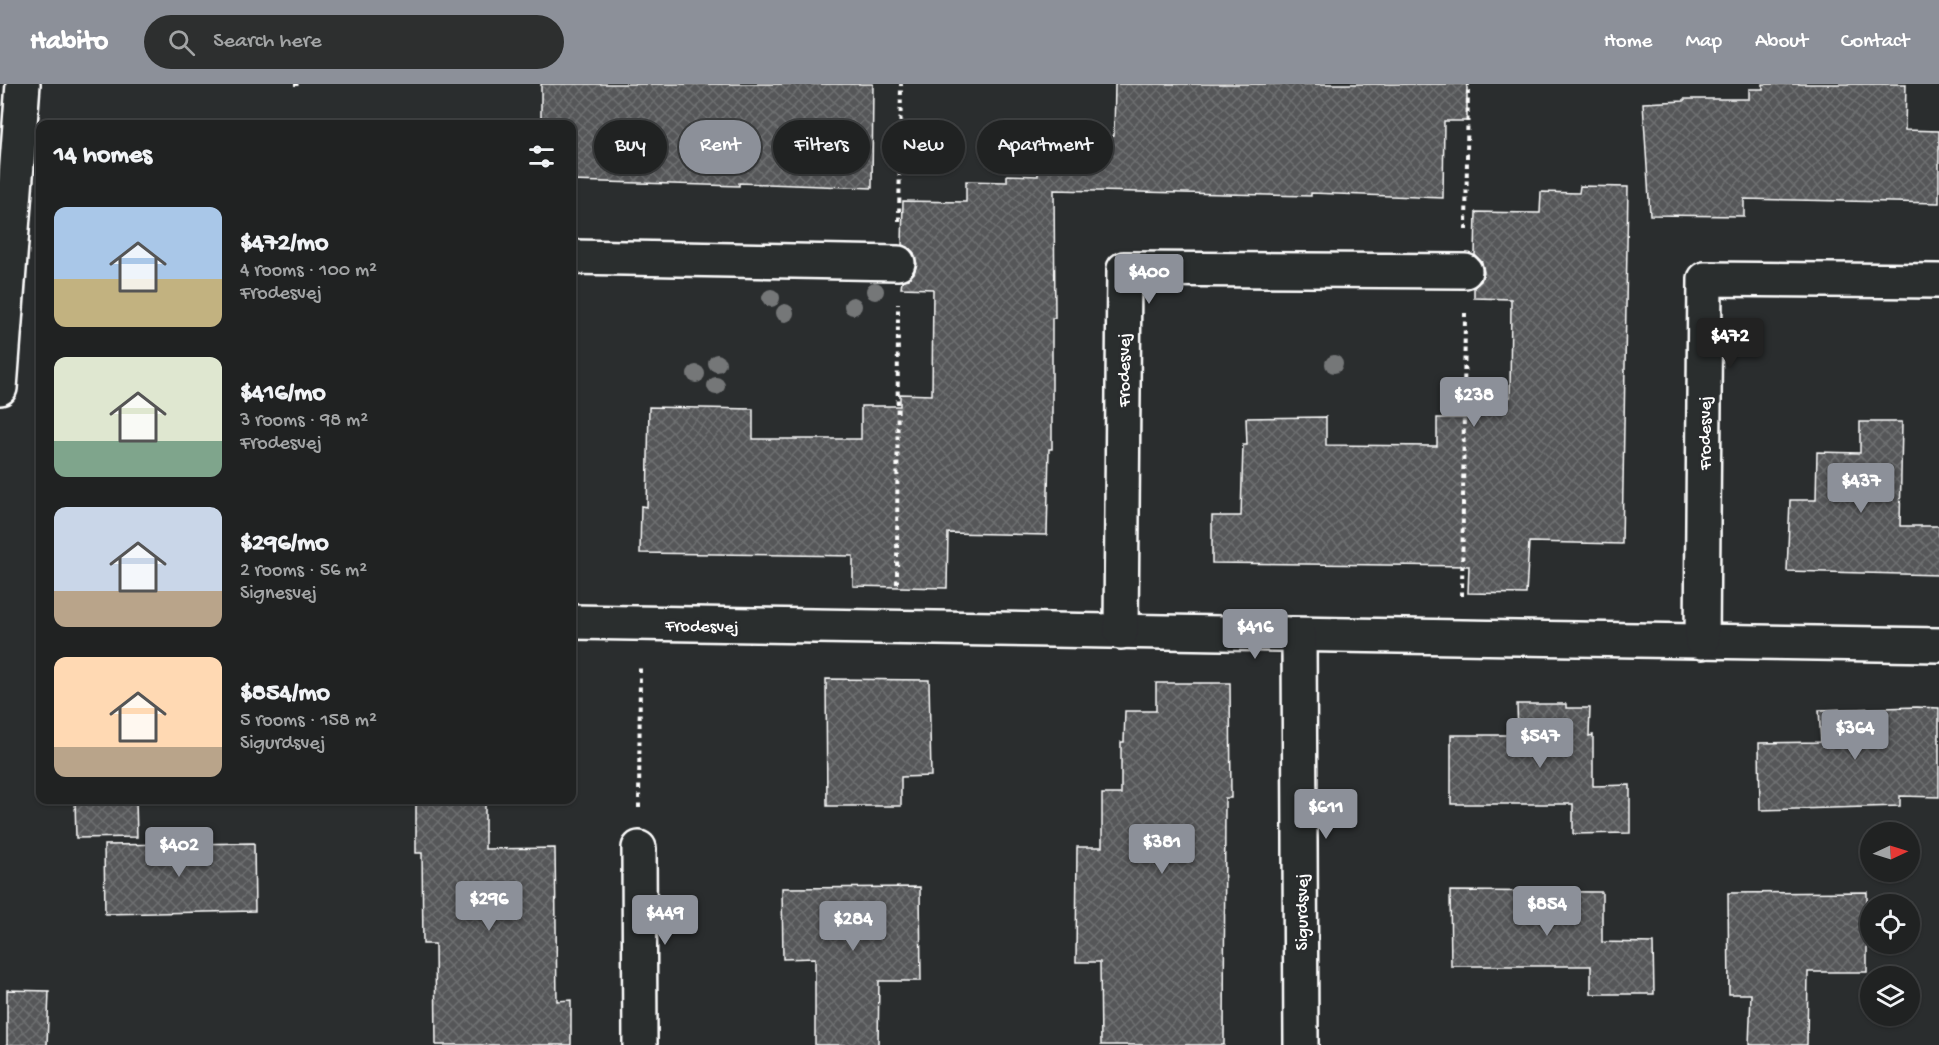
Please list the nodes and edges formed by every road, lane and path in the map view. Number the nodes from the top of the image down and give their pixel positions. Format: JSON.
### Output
{"nodes":[{"id":1,"x":23,"y":84,"type":"edge"},
{"id":2,"x":294,"y":84,"type":"edge"},
{"id":3,"x":301,"y":84,"type":"edge"},
{"id":4,"x":901,"y":84,"type":"edge"},
{"id":5,"x":1468,"y":84,"type":"edge"},
{"id":6,"x":576,"y":257,"type":"edge"},
{"id":7,"x":898,"y":263,"type":"junction"},
{"id":8,"x":1465,"y":271,"type":"junction"},
{"id":9,"x":1939,"y":281,"type":"edge"},
{"id":10,"x":0,"y":388,"type":"edge"},
{"id":11,"x":576,"y":622,"type":"edge"},
{"id":12,"x":640,"y":624,"type":"junction"},
{"id":13,"x":897,"y":628,"type":"junction"},
{"id":14,"x":1121,"y":632,"type":"junction"},
{"id":15,"x":1299,"y":635,"type":"junction"},
{"id":16,"x":1461,"y":637,"type":"junction"},
{"id":17,"x":1702,"y":642,"type":"junction"},
{"id":18,"x":1939,"y":645,"type":"edge"},
{"id":19,"x":639,"y":848,"type":"joint"},
{"id":20,"x":640,"y":1045,"type":"edge"},
{"id":21,"x":1301,"y":1045,"type":"edge"}],
"edges":[{"from":1,"to":10,"type":"street"},
{"from":2,"to":3,"type":"path"},
{"from":4,"to":7,"type":"path"},
{"from":5,"to":8,"type":"path"},
{"from":6,"to":7,"type":"street"},
{"from":7,"to":13,"type":"path"},
{"from":8,"to":14,"type":"street","name":"Frodesvej"},
{"from":8,"to":16,"type":"path"},
{"from":9,"to":17,"type":"street","name":"Frodesvej"},
{"from":11,"to":12,"type":"street","name":"Frodesvej"},
{"from":12,"to":13,"type":"street","name":"Frodesvej"},
{"from":12,"to":19,"type":"path"},
{"from":13,"to":14,"type":"street","name":"Frodesvej"},
{"from":14,"to":15,"type":"street","name":"Frodesvej"},
{"from":15,"to":16,"type":"street","name":"Frodesvej"},
{"from":15,"to":21,"type":"street","name":"Sigurdsvej"},
{"from":16,"to":17,"type":"street","name":"Frodesvej"},
{"from":17,"to":18,"type":"street","name":"Frodesvej"},
{"from":19,"to":20,"type":"street"}]}
